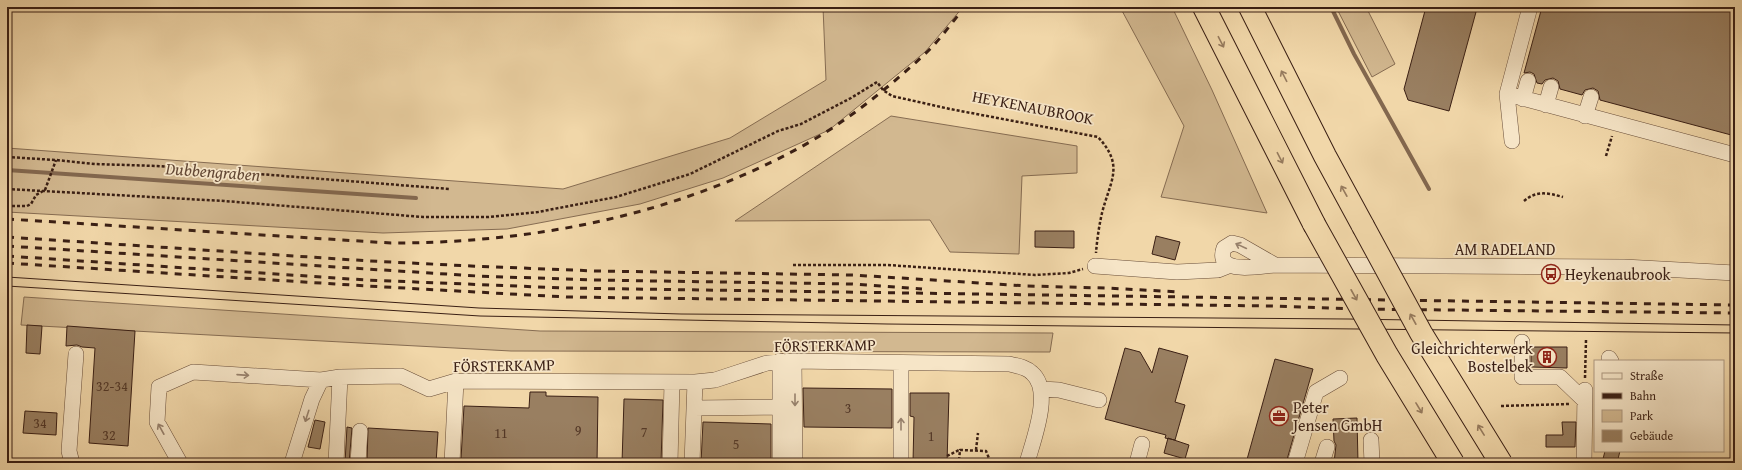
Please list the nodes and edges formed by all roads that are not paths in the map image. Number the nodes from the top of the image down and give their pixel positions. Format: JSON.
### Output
{"nodes":[{"id":1,"x":1204,"y":7,"type":"edge"},
{"id":2,"x":1250,"y":7,"type":"edge"},
{"id":3,"x":1527,"y":8,"type":"edge"},
{"id":4,"x":1528,"y":80,"type":"dead end"},
{"id":5,"x":1551,"y":87,"type":"dead end"},
{"id":6,"x":1507,"y":94,"type":"junction"},
{"id":7,"x":1591,"y":97,"type":"dead end"},
{"id":8,"x":1522,"y":99,"type":"junction"},
{"id":9,"x":1546,"y":105,"type":"junction"},
{"id":10,"x":1586,"y":116,"type":"junction"},
{"id":11,"x":1512,"y":142,"type":"dead end"},
{"id":12,"x":1735,"y":155,"type":"edge"},
{"id":13,"x":1275,"y":265,"type":"junction"},
{"id":14,"x":1095,"y":266,"type":"road end"},
{"id":15,"x":1228,"y":266,"type":"junction"},
{"id":16,"x":1735,"y":273,"type":"edge"},
{"id":17,"x":1522,"y":342,"type":"dead end"},
{"id":18,"x":76,"y":354,"type":"dead end"},
{"id":19,"x":787,"y":361,"type":"junction"},
{"id":20,"x":901,"y":362,"type":"junction"},
{"id":21,"x":340,"y":377,"type":"junction"},
{"id":22,"x":1340,"y":378,"type":"dead end"},
{"id":23,"x":322,"y":380,"type":"junction"},
{"id":24,"x":456,"y":381,"type":"junction"},
{"id":25,"x":672,"y":382,"type":"junction"},
{"id":26,"x":695,"y":382,"type":"junction"},
{"id":27,"x":1041,"y":388,"type":"junction"},
{"id":28,"x":1585,"y":399,"type":"edge"},
{"id":29,"x":1099,"y":400,"type":"dead end"},
{"id":30,"x":694,"y":408,"type":"junction"},
{"id":31,"x":780,"y":408,"type":"junction"},
{"id":32,"x":360,"y":430,"type":"dead end"},
{"id":33,"x":1371,"y":440,"type":"dead end"},
{"id":34,"x":1142,"y":444,"type":"dead end"},
{"id":35,"x":1327,"y":447,"type":"dead end"},
{"id":36,"x":72,"y":463,"type":"edge"},
{"id":37,"x":180,"y":463,"type":"edge"},
{"id":38,"x":292,"y":463,"type":"edge"},
{"id":39,"x":336,"y":463,"type":"edge"},
{"id":40,"x":358,"y":463,"type":"edge"},
{"id":41,"x":452,"y":463,"type":"edge"},
{"id":42,"x":670,"y":463,"type":"edge"},
{"id":43,"x":692,"y":463,"type":"edge"},
{"id":44,"x":780,"y":463,"type":"edge"},
{"id":45,"x":795,"y":463,"type":"edge"},
{"id":46,"x":901,"y":463,"type":"edge"},
{"id":47,"x":1027,"y":463,"type":"edge"},
{"id":48,"x":1137,"y":463,"type":"edge"},
{"id":49,"x":1295,"y":463,"type":"edge"},
{"id":50,"x":1322,"y":463,"type":"edge"},
{"id":51,"x":1372,"y":463,"type":"edge"},
{"id":52,"x":1453,"y":463,"type":"edge"},
{"id":53,"x":1501,"y":463,"type":"edge"},
{"id":54,"x":1584,"y":463,"type":"edge"}],
"edges":[{"from":1,"to":52,"type":"highway","one_way":true,"bridge":true},
{"from":53,"to":2,"type":"highway","one_way":true,"bridge":true},
{"from":3,"to":6,"type":"street"},
{"from":4,"to":8,"type":"street"},
{"from":5,"to":9,"type":"street"},
{"from":6,"to":8,"type":"street"},
{"from":6,"to":11,"type":"street"},
{"from":7,"to":10,"type":"street"},
{"from":8,"to":9,"type":"street"},
{"from":9,"to":10,"type":"street"},
{"from":10,"to":12,"type":"street"},
{"from":13,"to":15,"type":"street","name":"AM RADELAND"},
{"from":13,"to":15,"type":"street","name":"AM RADELAND","one_way":true},
{"from":13,"to":16,"type":"street","name":"AM RADELAND"},
{"from":14,"to":15,"type":"street"},
{"from":17,"to":28,"type":"street"},
{"from":18,"to":36,"type":"street"},
{"from":19,"to":20,"type":"street","name":"FÖRSTERKAMP"},
{"from":19,"to":26,"type":"street","name":"FÖRSTERKAMP"},
{"from":19,"to":31,"type":"street"},
{"from":19,"to":45,"type":"street","one_way":true},
{"from":20,"to":27,"type":"street","name":"FÖRSTERKAMP"},
{"from":46,"to":20,"type":"street","one_way":true},
{"from":21,"to":23,"type":"street"},
{"from":21,"to":24,"type":"street","name":"FÖRSTERKAMP"},
{"from":21,"to":39,"type":"street"},
{"from":22,"to":49,"type":"street"},
{"from":37,"to":23,"type":"street","one_way":true},
{"from":23,"to":38,"type":"street","one_way":true},
{"from":24,"to":25,"type":"street","name":"FÖRSTERKAMP"},
{"from":24,"to":41,"type":"street"},
{"from":25,"to":26,"type":"street","name":"FÖRSTERKAMP"},
{"from":25,"to":42,"type":"street"},
{"from":26,"to":30,"type":"street"},
{"from":27,"to":29,"type":"street"},
{"from":27,"to":47,"type":"street"},
{"from":28,"to":54,"type":"street"},
{"from":30,"to":31,"type":"street"},
{"from":30,"to":43,"type":"street"},
{"from":31,"to":44,"type":"street"},
{"from":32,"to":40,"type":"street"},
{"from":33,"to":51,"type":"street"},
{"from":34,"to":48,"type":"street"},
{"from":35,"to":50,"type":"street"}]}
